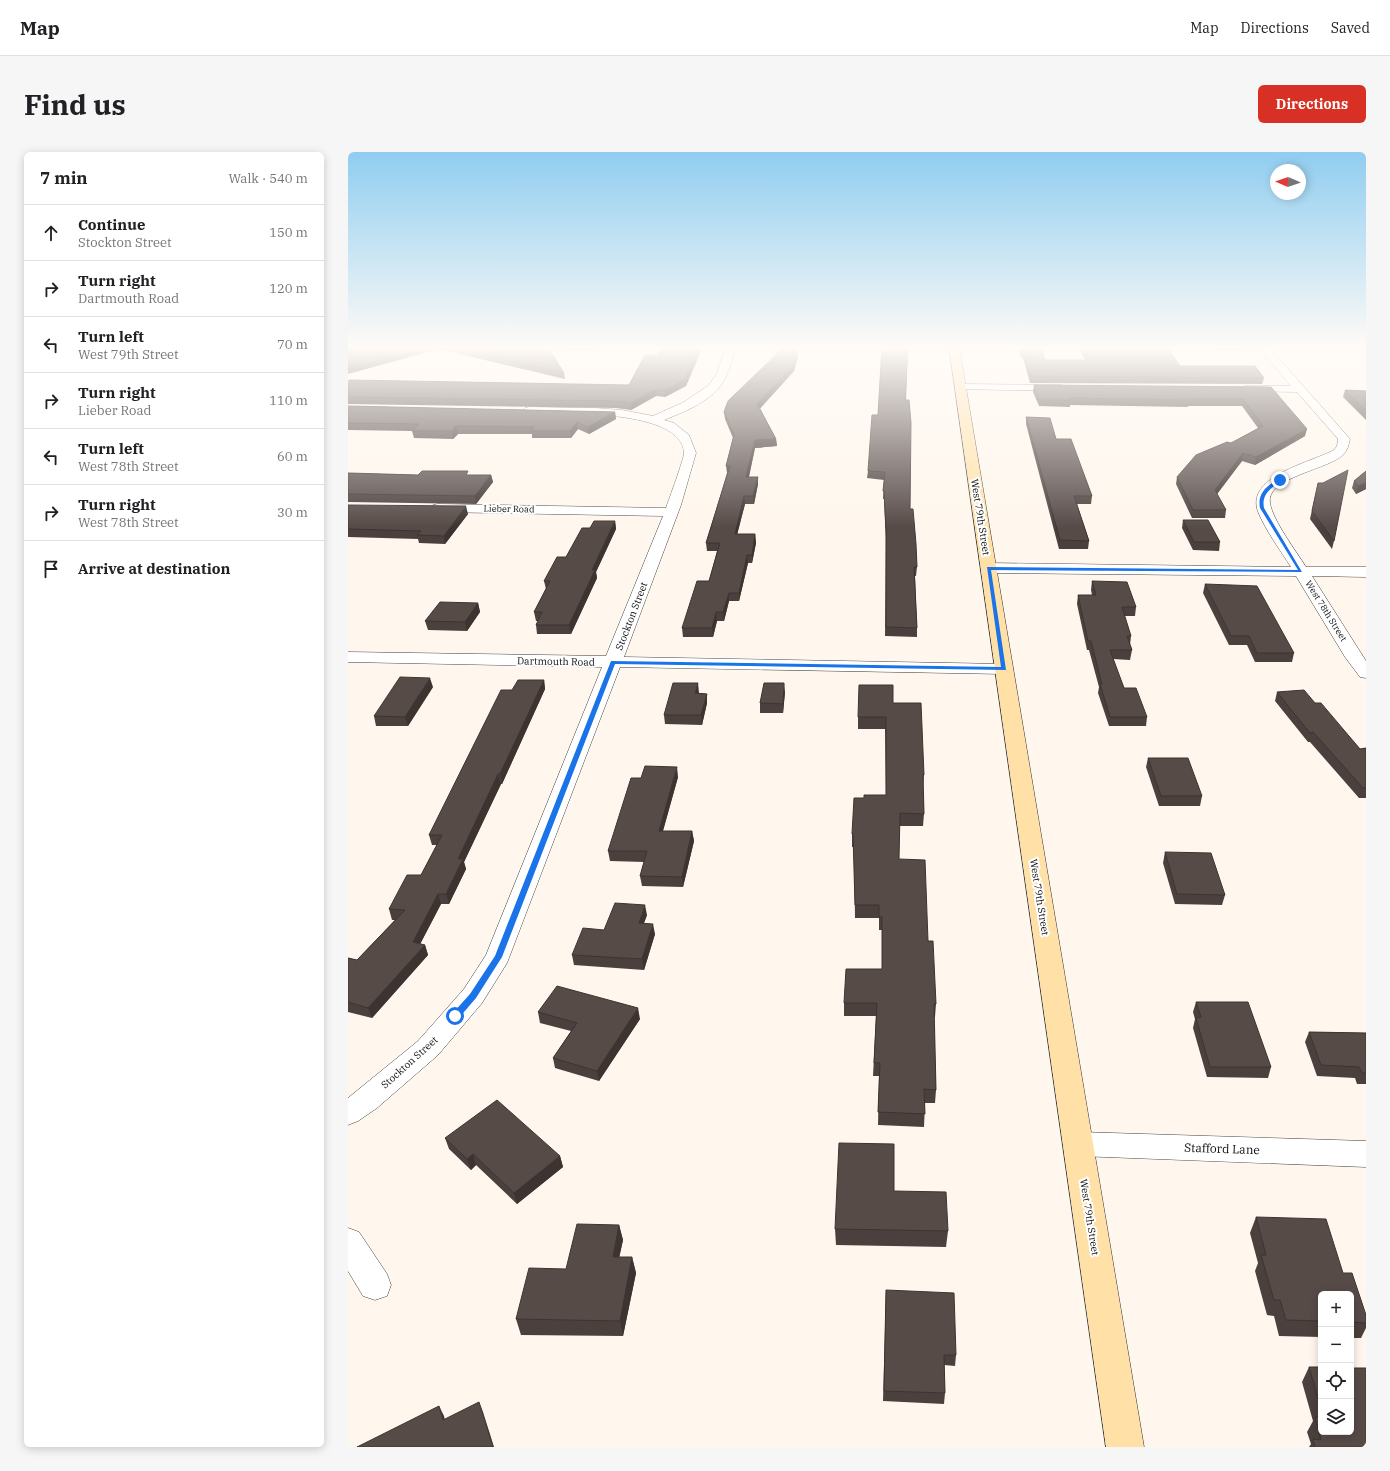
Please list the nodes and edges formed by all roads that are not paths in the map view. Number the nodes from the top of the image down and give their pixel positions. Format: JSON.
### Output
{"nodes":[{"id":1,"x":684,"y":406,"type":"edge"},
{"id":2,"x":964,"y":406,"type":"edge"},
{"id":3,"x":1315,"y":406,"type":"edge"},
{"id":4,"x":514,"y":410,"type":"edge"},
{"id":5,"x":652,"y":420,"type":"junction"},
{"id":6,"x":427,"y":508,"type":"edge"},
{"id":7,"x":671,"y":512,"type":"junction"},
{"id":8,"x":989,"y":568,"type":"junction"},
{"id":9,"x":1301,"y":571,"type":"junction"},
{"id":10,"x":1366,"y":572,"type":"edge"},
{"id":11,"x":348,"y":657,"type":"edge"},
{"id":12,"x":613,"y":662,"type":"junction"},
{"id":13,"x":1004,"y":669,"type":"junction"},
{"id":14,"x":1366,"y":673,"type":"edge"},
{"id":15,"x":348,"y":1113,"type":"edge"},
{"id":16,"x":1079,"y":1144,"type":"junction"},
{"id":17,"x":1366,"y":1154,"type":"edge"},
{"id":18,"x":348,"y":1242,"type":"edge"},
{"id":19,"x":375,"y":1285,"type":"dead end"},
{"id":20,"x":1125,"y":1447,"type":"edge"}],
"edges":[{"from":1,"to":5,"type":"street"},
{"from":2,"to":8,"type":"main road","name":"West 79th Street"},
{"from":3,"to":9,"type":"street","name":"West 78th Street"},
{"from":4,"to":5,"type":"street"},
{"from":5,"to":7,"type":"street","name":"Stockton Street"},
{"from":6,"to":7,"type":"street","name":"Lieber Road"},
{"from":7,"to":12,"type":"street","name":"Stockton Street"},
{"from":8,"to":9,"type":"street"},
{"from":8,"to":13,"type":"main road","name":"West 79th Street"},
{"from":9,"to":10,"type":"street"},
{"from":9,"to":14,"type":"street","name":"West 78th Street"},
{"from":11,"to":12,"type":"street","name":"Dartmouth Road"},
{"from":12,"to":13,"type":"street","name":"Dartmouth Road"},
{"from":12,"to":15,"type":"street","name":"Stockton Street"},
{"from":13,"to":16,"type":"main road","name":"West 79th Street"},
{"from":16,"to":17,"type":"street","name":"Stafford Lane"},
{"from":16,"to":20,"type":"main road","name":"West 79th Street"},
{"from":18,"to":19,"type":"street"}]}
